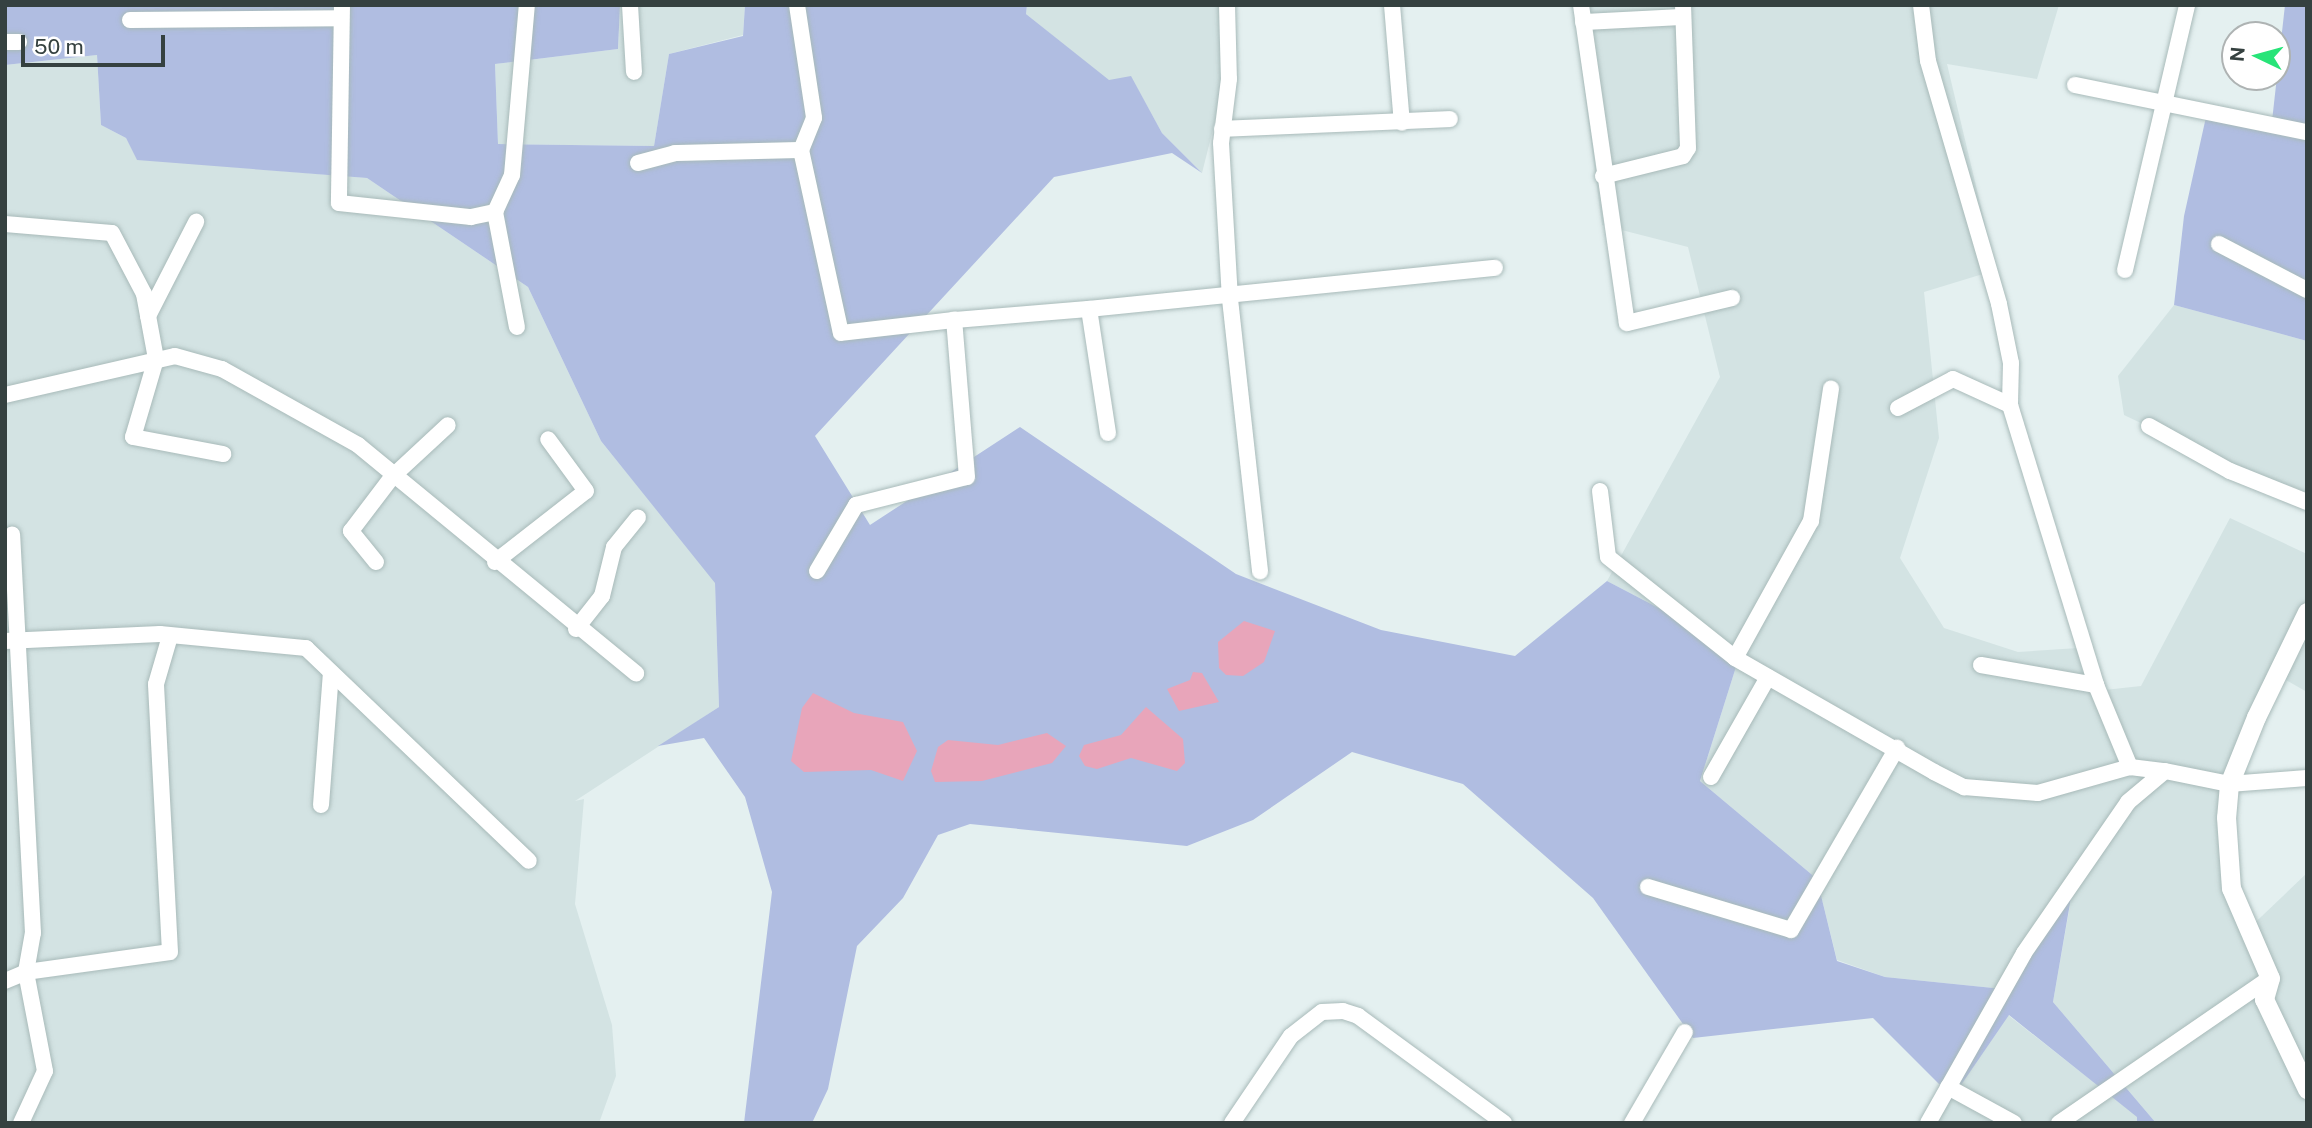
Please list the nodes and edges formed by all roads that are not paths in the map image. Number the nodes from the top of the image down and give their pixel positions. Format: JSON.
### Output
{"nodes":[{"id":1,"x":527,"y":5,"type":"edge"},
{"id":2,"x":630,"y":5,"type":"edge"},
{"id":3,"x":797,"y":5,"type":"edge"},
{"id":4,"x":1227,"y":5,"type":"edge"},
{"id":5,"x":1392,"y":5,"type":"edge"},
{"id":6,"x":1921,"y":5,"type":"edge"},
{"id":7,"x":2187,"y":5,"type":"edge"},
{"id":8,"x":1683,"y":11,"type":"edge"},
{"id":9,"x":341,"y":12,"type":"edge"},
{"id":10,"x":1582,"y":14,"type":"edge"},
{"id":11,"x":130,"y":20,"type":"dead end"},
{"id":12,"x":634,"y":72,"type":"dead end"},
{"id":13,"x":2075,"y":85,"type":"dead end"},
{"id":14,"x":2162,"y":104,"type":"junction"},
{"id":15,"x":1450,"y":119,"type":"dead end"},
{"id":16,"x":1402,"y":122,"type":"junction"},
{"id":17,"x":1223,"y":130,"type":"junction"},
{"id":18,"x":2307,"y":132,"type":"edge"},
{"id":19,"x":801,"y":150,"type":"junction"},
{"id":20,"x":638,"y":163,"type":"dead end"},
{"id":21,"x":1603,"y":176,"type":"junction"},
{"id":22,"x":495,"y":212,"type":"junction"},
{"id":23,"x":196,"y":222,"type":"dead end"},
{"id":24,"x":5,"y":224,"type":"edge"},
{"id":25,"x":2220,"y":244,"type":"dead end"},
{"id":26,"x":1495,"y":268,"type":"dead end"},
{"id":27,"x":2125,"y":270,"type":"dead end"},
{"id":28,"x":2307,"y":289,"type":"edge"},
{"id":29,"x":1732,"y":298,"type":"dead end"},
{"id":30,"x":1230,"y":299,"type":"junction"},
{"id":31,"x":1089,"y":309,"type":"junction"},
{"id":32,"x":148,"y":316,"type":"junction"},
{"id":33,"x":954,"y":320,"type":"junction"},
{"id":34,"x":516,"y":327,"type":"dead end"},
{"id":35,"x":156,"y":359,"type":"junction"},
{"id":36,"x":1831,"y":388,"type":"dead end"},
{"id":37,"x":5,"y":395,"type":"edge"},
{"id":38,"x":2010,"y":405,"type":"junction"},
{"id":39,"x":1898,"y":408,"type":"dead end"},
{"id":40,"x":447,"y":425,"type":"dead end"},
{"id":41,"x":2148,"y":426,"type":"dead end"},
{"id":42,"x":1108,"y":433,"type":"dead end"},
{"id":43,"x":548,"y":439,"type":"dead end"},
{"id":44,"x":223,"y":454,"type":"dead end"},
{"id":45,"x":393,"y":477,"type":"junction"},
{"id":46,"x":1600,"y":491,"type":"dead end"},
{"id":47,"x":2307,"y":502,"type":"edge"},
{"id":48,"x":638,"y":517,"type":"dead end"},
{"id":49,"x":12,"y":535,"type":"dead end"},
{"id":50,"x":376,"y":562,"type":"dead end"},
{"id":51,"x":495,"y":562,"type":"junction"},
{"id":52,"x":817,"y":571,"type":"dead end"},
{"id":53,"x":1260,"y":571,"type":"dead end"},
{"id":54,"x":2307,"y":612,"type":"edge"},
{"id":55,"x":576,"y":629,"type":"junction"},
{"id":56,"x":170,"y":636,"type":"junction"},
{"id":57,"x":10,"y":641,"type":"edge"},
{"id":58,"x":1735,"y":658,"type":"junction"},
{"id":59,"x":1981,"y":665,"type":"dead end"},
{"id":60,"x":331,"y":672,"type":"junction"},
{"id":61,"x":635,"y":673,"type":"dead end"},
{"id":62,"x":1768,"y":677,"type":"junction"},
{"id":63,"x":2096,"y":685,"type":"junction"},
{"id":64,"x":1898,"y":748,"type":"junction"},
{"id":65,"x":2130,"y":767,"type":"junction"},
{"id":66,"x":2165,"y":771,"type":"junction"},
{"id":67,"x":1711,"y":777,"type":"dead end"},
{"id":68,"x":2307,"y":778,"type":"edge"},
{"id":69,"x":2229,"y":784,"type":"junction"},
{"id":70,"x":321,"y":805,"type":"dead end"},
{"id":71,"x":530,"y":861,"type":"dead end"},
{"id":72,"x":1648,"y":887,"type":"dead end"},
{"id":73,"x":26,"y":972,"type":"junction"},
{"id":74,"x":2270,"y":978,"type":"junction"},
{"id":75,"x":5,"y":981,"type":"edge"},
{"id":76,"x":1685,"y":1032,"type":"dead end"},
{"id":77,"x":1948,"y":1087,"type":"junction"},
{"id":78,"x":2307,"y":1089,"type":"edge"},
{"id":79,"x":21,"y":1123,"type":"edge"},
{"id":80,"x":1232,"y":1123,"type":"edge"},
{"id":81,"x":1504,"y":1123,"type":"edge"},
{"id":82,"x":1632,"y":1123,"type":"edge"},
{"id":83,"x":1927,"y":1123,"type":"edge"},
{"id":84,"x":2014,"y":1123,"type":"edge"},
{"id":85,"x":2059,"y":1123,"type":"edge"}],
"edges":[{"from":1,"to":22,"type":"street"},
{"from":2,"to":12,"type":"street"},
{"from":3,"to":19,"type":"street"},
{"from":4,"to":17,"type":"street"},
{"from":5,"to":16,"type":"street"},
{"from":6,"to":38,"type":"street"},
{"from":7,"to":14,"type":"street"},
{"from":8,"to":10,"type":"street"},
{"from":8,"to":21,"type":"street"},
{"from":9,"to":11,"type":"street"},
{"from":9,"to":22,"type":"street"},
{"from":10,"to":21,"type":"street"},
{"from":13,"to":14,"type":"street"},
{"from":14,"to":18,"type":"street"},
{"from":14,"to":27,"type":"street"},
{"from":15,"to":16,"type":"street"},
{"from":16,"to":17,"type":"street"},
{"from":17,"to":30,"type":"street"},
{"from":19,"to":20,"type":"street"},
{"from":19,"to":33,"type":"street"},
{"from":21,"to":29,"type":"street"},
{"from":22,"to":34,"type":"street"},
{"from":23,"to":32,"type":"street"},
{"from":24,"to":32,"type":"street"},
{"from":25,"to":28,"type":"street"},
{"from":26,"to":30,"type":"street"},
{"from":30,"to":31,"type":"street"},
{"from":30,"to":53,"type":"street"},
{"from":31,"to":33,"type":"street"},
{"from":31,"to":42,"type":"street"},
{"from":32,"to":35,"type":"street"},
{"from":33,"to":52,"type":"street"},
{"from":35,"to":37,"type":"street"},
{"from":35,"to":44,"type":"street"},
{"from":35,"to":45,"type":"street"},
{"from":36,"to":58,"type":"street"},
{"from":38,"to":39,"type":"street"},
{"from":38,"to":63,"type":"street"},
{"from":40,"to":45,"type":"street"},
{"from":41,"to":47,"type":"street"},
{"from":43,"to":51,"type":"street"},
{"from":45,"to":50,"type":"street"},
{"from":45,"to":51,"type":"street"},
{"from":46,"to":58,"type":"street"},
{"from":48,"to":55,"type":"street"},
{"from":49,"to":57,"type":"street"},
{"from":51,"to":55,"type":"street"},
{"from":54,"to":69,"type":"street"},
{"from":55,"to":61,"type":"street"},
{"from":56,"to":57,"type":"street"},
{"from":56,"to":60,"type":"street"},
{"from":56,"to":73,"type":"street"},
{"from":57,"to":73,"type":"street"},
{"from":58,"to":62,"type":"street"},
{"from":59,"to":63,"type":"street"},
{"from":60,"to":70,"type":"street"},
{"from":60,"to":71,"type":"street"},
{"from":62,"to":64,"type":"street"},
{"from":62,"to":67,"type":"street"},
{"from":63,"to":65,"type":"street"},
{"from":64,"to":65,"type":"street"},
{"from":64,"to":72,"type":"street"},
{"from":65,"to":66,"type":"street"},
{"from":66,"to":69,"type":"street"},
{"from":66,"to":77,"type":"street"},
{"from":68,"to":69,"type":"street"},
{"from":69,"to":74,"type":"street"},
{"from":73,"to":75,"type":"street"},
{"from":73,"to":79,"type":"street"},
{"from":74,"to":78,"type":"street"},
{"from":74,"to":85,"type":"street"},
{"from":76,"to":82,"type":"street"},
{"from":77,"to":83,"type":"street"},
{"from":77,"to":84,"type":"street"},
{"from":80,"to":81,"type":"street"}]}
